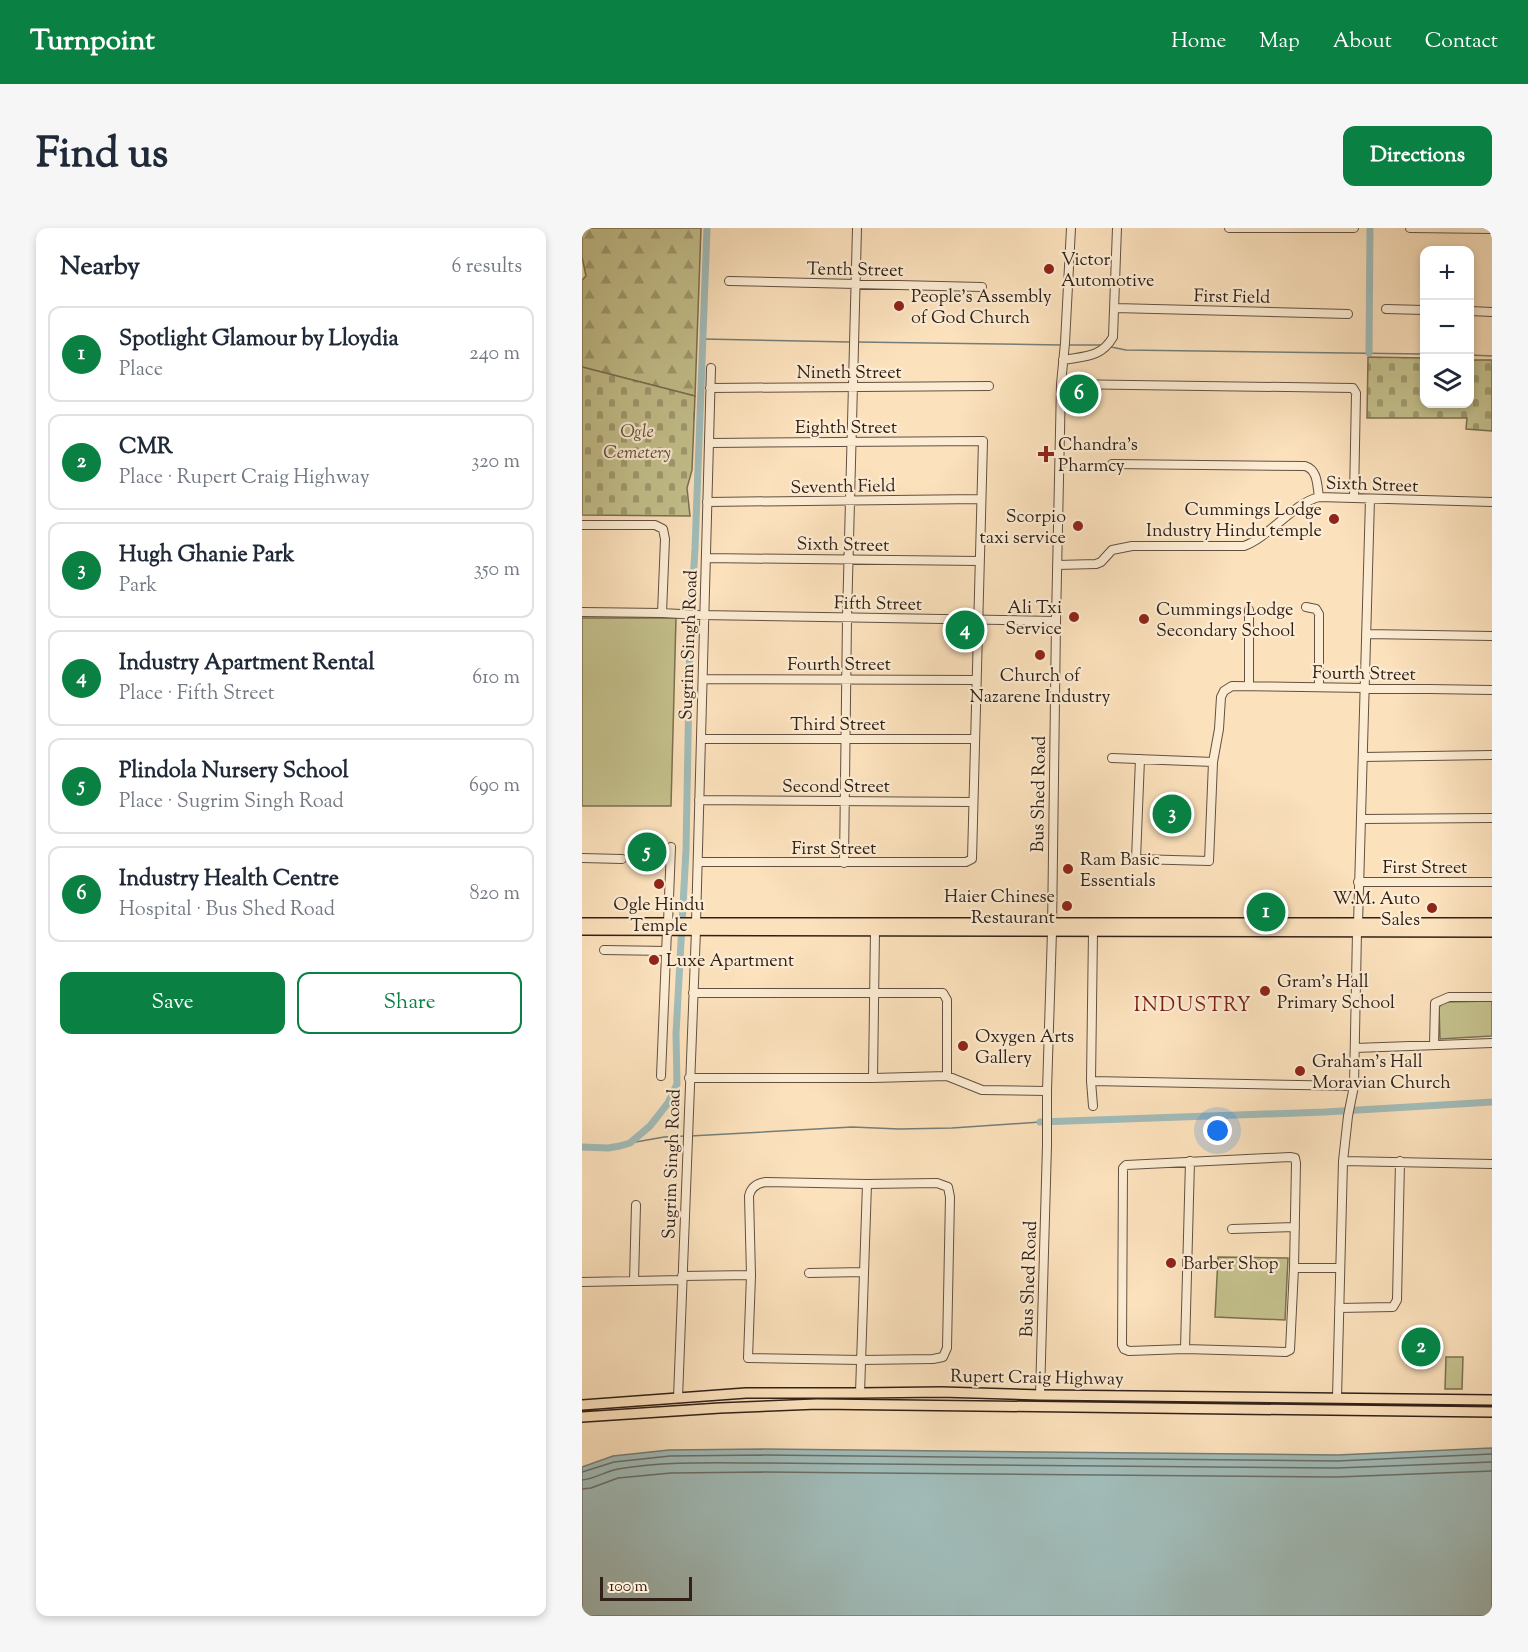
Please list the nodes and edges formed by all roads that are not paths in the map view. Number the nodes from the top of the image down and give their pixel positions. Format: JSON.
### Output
{"nodes":[{"id":1,"x":857,"y":228,"type":"edge"},
{"id":2,"x":1071,"y":228,"type":"edge"},
{"id":3,"x":1118,"y":228,"type":"edge"},
{"id":4,"x":1229,"y":228,"type":"edge"},
{"id":5,"x":1354,"y":228,"type":"edge"},
{"id":6,"x":1410,"y":228,"type":"edge"},
{"id":7,"x":1492,"y":229,"type":"edge"},
{"id":8,"x":729,"y":281,"type":"dead end"},
{"id":9,"x":856,"y":284,"type":"junction"},
{"id":10,"x":981,"y":287,"type":"dead end"},
{"id":11,"x":1115,"y":308,"type":"junction"},
{"id":12,"x":1386,"y":309,"type":"dead end"},
{"id":13,"x":1420,"y":310,"type":"edge"},
{"id":14,"x":1474,"y":311,"type":"edge"},
{"id":15,"x":1492,"y":312,"type":"edge"},
{"id":16,"x":1348,"y":314,"type":"dead end"},
{"id":17,"x":1063,"y":360,"type":"junction"},
{"id":18,"x":711,"y":368,"type":"dead end"},
{"id":19,"x":1061,"y":384,"type":"junction"},
{"id":20,"x":853,"y":386,"type":"junction"},
{"id":21,"x":988,"y":386,"type":"dead end"},
{"id":22,"x":710,"y":388,"type":"junction"},
{"id":23,"x":852,"y":442,"type":"junction"},
{"id":24,"x":709,"y":443,"type":"junction"},
{"id":25,"x":1112,"y":464,"type":"dead end"},
{"id":26,"x":1318,"y":497,"type":"junction"},
{"id":27,"x":1354,"y":498,"type":"junction"},
{"id":28,"x":980,"y":499,"type":"junction"},
{"id":29,"x":1370,"y":499,"type":"junction"},
{"id":30,"x":850,"y":501,"type":"junction"},
{"id":31,"x":707,"y":502,"type":"junction"},
{"id":32,"x":1492,"y":502,"type":"edge"},
{"id":33,"x":582,"y":525,"type":"edge"},
{"id":34,"x":706,"y":558,"type":"junction"},
{"id":35,"x":848,"y":559,"type":"junction"},
{"id":36,"x":979,"y":561,"type":"junction"},
{"id":37,"x":1058,"y":565,"type":"junction"},
{"id":38,"x":1306,"y":608,"type":"dead end"},
{"id":39,"x":1249,"y":610,"type":"dead end"},
{"id":40,"x":582,"y":612,"type":"edge"},
{"id":41,"x":662,"y":613,"type":"junction"},
{"id":42,"x":702,"y":615,"type":"junction"},
{"id":43,"x":847,"y":618,"type":"junction"},
{"id":44,"x":978,"y":620,"type":"junction"},
{"id":45,"x":1056,"y":621,"type":"junction"},
{"id":46,"x":1366,"y":634,"type":"junction"},
{"id":47,"x":1492,"y":636,"type":"edge"},
{"id":48,"x":703,"y":679,"type":"junction"},
{"id":49,"x":846,"y":679,"type":"junction"},
{"id":50,"x":976,"y":680,"type":"junction"},
{"id":51,"x":1249,"y":686,"type":"junction"},
{"id":52,"x":1319,"y":687,"type":"junction"},
{"id":53,"x":1365,"y":688,"type":"junction"},
{"id":54,"x":1492,"y":690,"type":"edge"},
{"id":55,"x":701,"y":739,"type":"junction"},
{"id":56,"x":975,"y":739,"type":"junction"},
{"id":57,"x":846,"y":740,"type":"junction"},
{"id":58,"x":1492,"y":755,"type":"edge"},
{"id":59,"x":1363,"y":757,"type":"junction"},
{"id":60,"x":1112,"y":758,"type":"dead end"},
{"id":61,"x":1140,"y":759,"type":"junction"},
{"id":62,"x":1213,"y":762,"type":"junction"},
{"id":63,"x":699,"y":800,"type":"junction"},
{"id":64,"x":845,"y":801,"type":"junction"},
{"id":65,"x":973,"y":802,"type":"junction"},
{"id":66,"x":1492,"y":818,"type":"edge"},
{"id":67,"x":1362,"y":819,"type":"junction"},
{"id":68,"x":671,"y":847,"type":"dead end"},
{"id":69,"x":582,"y":858,"type":"edge"},
{"id":70,"x":622,"y":859,"type":"dead end"},
{"id":71,"x":698,"y":862,"type":"junction"},
{"id":72,"x":844,"y":863,"type":"junction"},
{"id":73,"x":1359,"y":882,"type":"junction"},
{"id":74,"x":1492,"y":882,"type":"edge"},
{"id":75,"x":582,"y":923,"type":"edge"},
{"id":76,"x":1492,"y":923,"type":"edge"},
{"id":77,"x":668,"y":926,"type":"junction"},
{"id":78,"x":695,"y":927,"type":"junction"},
{"id":79,"x":1052,"y":927,"type":"junction"},
{"id":80,"x":1357,"y":928,"type":"junction"},
{"id":81,"x":582,"y":930,"type":"edge"},
{"id":82,"x":875,"y":930,"type":"junction"},
{"id":83,"x":1093,"y":931,"type":"junction"},
{"id":84,"x":1492,"y":932,"type":"edge"},
{"id":85,"x":604,"y":950,"type":"dead end"},
{"id":86,"x":666,"y":951,"type":"junction"},
{"id":87,"x":693,"y":993,"type":"junction"},
{"id":88,"x":875,"y":993,"type":"junction"},
{"id":89,"x":1492,"y":997,"type":"edge"},
{"id":90,"x":1492,"y":1043,"type":"edge"},
{"id":91,"x":1434,"y":1045,"type":"junction"},
{"id":92,"x":1355,"y":1048,"type":"junction"},
{"id":93,"x":661,"y":1076,"type":"dead end"},
{"id":94,"x":947,"y":1076,"type":"junction"},
{"id":95,"x":689,"y":1078,"type":"junction"},
{"id":96,"x":873,"y":1078,"type":"junction"},
{"id":97,"x":1091,"y":1081,"type":"junction"},
{"id":98,"x":1354,"y":1086,"type":"junction"},
{"id":99,"x":1047,"y":1091,"type":"junction"},
{"id":100,"x":1093,"y":1106,"type":"dead end"},
{"id":101,"x":1190,"y":1161,"type":"junction"},
{"id":102,"x":1343,"y":1161,"type":"junction"},
{"id":103,"x":1400,"y":1161,"type":"junction"},
{"id":104,"x":1492,"y":1164,"type":"edge"},
{"id":105,"x":867,"y":1184,"type":"junction"},
{"id":106,"x":636,"y":1205,"type":"dead end"},
{"id":107,"x":1295,"y":1227,"type":"junction"},
{"id":108,"x":1232,"y":1229,"type":"dead end"},
{"id":109,"x":1294,"y":1268,"type":"junction"},
{"id":110,"x":1339,"y":1268,"type":"junction"},
{"id":111,"x":864,"y":1272,"type":"junction"},
{"id":112,"x":809,"y":1273,"type":"dead end"},
{"id":113,"x":750,"y":1275,"type":"junction"},
{"id":114,"x":682,"y":1278,"type":"junction"},
{"id":115,"x":634,"y":1281,"type":"junction"},
{"id":116,"x":582,"y":1282,"type":"edge"},
{"id":117,"x":1339,"y":1308,"type":"junction"},
{"id":118,"x":1185,"y":1350,"type":"junction"},
{"id":119,"x":861,"y":1360,"type":"junction"},
{"id":120,"x":860,"y":1393,"type":"junction"},
{"id":121,"x":1040,"y":1395,"type":"junction"},
{"id":122,"x":678,"y":1398,"type":"junction"},
{"id":123,"x":1337,"y":1398,"type":"junction"},
{"id":124,"x":1492,"y":1400,"type":"edge"},
{"id":125,"x":582,"y":1406,"type":"edge"},
{"id":126,"x":1492,"y":1412,"type":"edge"},
{"id":127,"x":582,"y":1417,"type":"edge"}],
"edges":[{"from":1,"to":9,"type":"street"},
{"from":2,"to":17,"type":"street","name":"Bus Shed Road"},
{"from":3,"to":11,"type":"street"},
{"from":4,"to":5,"type":"street"},
{"from":6,"to":7,"type":"street"},
{"from":8,"to":9,"type":"street","name":"Tenth Street"},
{"from":9,"to":10,"type":"street","name":"Tenth Street"},
{"from":9,"to":20,"type":"street"},
{"from":11,"to":16,"type":"street","name":"First Field"},
{"from":11,"to":17,"type":"street"},
{"from":12,"to":13,"type":"street"},
{"from":14,"to":15,"type":"street"},
{"from":17,"to":19,"type":"street","name":"Bus Shed Road"},
{"from":18,"to":22,"type":"street","name":"Sugrim Singh Road"},
{"from":19,"to":27,"type":"street"},
{"from":19,"to":37,"type":"street","name":"Bus Shed Road"},
{"from":20,"to":21,"type":"street","name":"Nineth Street"},
{"from":20,"to":22,"type":"street","name":"Nineth Street"},
{"from":20,"to":23,"type":"street"},
{"from":22,"to":24,"type":"street","name":"Sugrim Singh Road"},
{"from":23,"to":24,"type":"street","name":"Eighth Street"},
{"from":23,"to":28,"type":"street","name":"Eighth Street"},
{"from":23,"to":30,"type":"street"},
{"from":24,"to":31,"type":"street","name":"Sugrim Singh Road"},
{"from":25,"to":26,"type":"street"},
{"from":26,"to":27,"type":"street","name":"Sixth Street"},
{"from":26,"to":37,"type":"street","name":"Sixth Street"},
{"from":27,"to":29,"type":"street","name":"Sixth Street"},
{"from":28,"to":30,"type":"street","name":"Seventh Field"},
{"from":28,"to":36,"type":"street"},
{"from":29,"to":32,"type":"street","name":"Sixth Street"},
{"from":29,"to":46,"type":"street"},
{"from":30,"to":31,"type":"street","name":"Seventh Field"},
{"from":30,"to":35,"type":"street"},
{"from":31,"to":34,"type":"street","name":"Sugrim Singh Road"},
{"from":33,"to":41,"type":"street"},
{"from":34,"to":35,"type":"street","name":"Sixth Street"},
{"from":34,"to":42,"type":"street","name":"Sugrim Singh Road"},
{"from":35,"to":36,"type":"street","name":"Sixth Street"},
{"from":35,"to":43,"type":"street"},
{"from":36,"to":44,"type":"street"},
{"from":37,"to":45,"type":"street","name":"Bus Shed Road"},
{"from":38,"to":52,"type":"street"},
{"from":39,"to":51,"type":"street"},
{"from":40,"to":41,"type":"street","name":"Fifth Street"},
{"from":41,"to":42,"type":"street","name":"Fifth Street"},
{"from":42,"to":43,"type":"street","name":"Fifth Street"},
{"from":42,"to":48,"type":"street","name":"Sugrim Singh Road"},
{"from":43,"to":44,"type":"street","name":"Fifth Street"},
{"from":43,"to":49,"type":"street"},
{"from":44,"to":45,"type":"street","name":"Fifth Street"},
{"from":44,"to":50,"type":"street"},
{"from":45,"to":79,"type":"street","name":"Bus Shed Road"},
{"from":46,"to":47,"type":"street"},
{"from":46,"to":53,"type":"street"},
{"from":48,"to":49,"type":"street","name":"Fourth Street"},
{"from":48,"to":55,"type":"street","name":"Sugrim Singh Road"},
{"from":49,"to":50,"type":"street","name":"Fourth Street"},
{"from":49,"to":57,"type":"street"},
{"from":50,"to":56,"type":"street"},
{"from":51,"to":52,"type":"street","name":"Fourth Street"},
{"from":51,"to":62,"type":"street","name":"Fourth Street"},
{"from":52,"to":53,"type":"street","name":"Fourth Street"},
{"from":53,"to":54,"type":"street","name":"Fourth Street"},
{"from":53,"to":59,"type":"street"},
{"from":55,"to":57,"type":"street","name":"Third Street"},
{"from":55,"to":63,"type":"street","name":"Sugrim Singh Road"},
{"from":56,"to":57,"type":"street","name":"Third Street"},
{"from":56,"to":65,"type":"street"},
{"from":57,"to":64,"type":"street"},
{"from":58,"to":59,"type":"street"},
{"from":59,"to":67,"type":"street"},
{"from":60,"to":61,"type":"street"},
{"from":61,"to":62,"type":"street"},
{"from":61,"to":62,"type":"street"},
{"from":63,"to":64,"type":"street","name":"Second Street"},
{"from":63,"to":71,"type":"street","name":"Sugrim Singh Road"},
{"from":64,"to":65,"type":"street","name":"Second Street"},
{"from":64,"to":72,"type":"street"},
{"from":65,"to":72,"type":"street","name":"First Street"},
{"from":66,"to":67,"type":"street"},
{"from":67,"to":73,"type":"street"},
{"from":68,"to":77,"type":"street"},
{"from":69,"to":70,"type":"street"},
{"from":71,"to":72,"type":"street","name":"First Street"},
{"from":71,"to":78,"type":"street","name":"Sugrim Singh Road"},
{"from":73,"to":74,"type":"street","name":"First Street"},
{"from":73,"to":80,"type":"street"},
{"from":75,"to":77,"type":"main road"},
{"from":76,"to":80,"type":"main road"},
{"from":77,"to":78,"type":"main road"},
{"from":77,"to":81,"type":"main road"},
{"from":77,"to":86,"type":"street"},
{"from":78,"to":79,"type":"main road"},
{"from":78,"to":82,"type":"main road"},
{"from":78,"to":87,"type":"street","name":"Sugrim Singh Road"},
{"from":79,"to":80,"type":"main road"},
{"from":79,"to":82,"type":"main road"},
{"from":79,"to":83,"type":"main road"},
{"from":79,"to":99,"type":"street","name":"Bus Shed Road"},
{"from":80,"to":83,"type":"main road"},
{"from":80,"to":84,"type":"main road"},
{"from":80,"to":92,"type":"street"},
{"from":82,"to":88,"type":"street"},
{"from":83,"to":97,"type":"street"},
{"from":85,"to":86,"type":"street"},
{"from":86,"to":93,"type":"street"},
{"from":87,"to":88,"type":"street"},
{"from":87,"to":95,"type":"street","name":"Sugrim Singh Road"},
{"from":88,"to":94,"type":"street"},
{"from":88,"to":96,"type":"street"},
{"from":89,"to":91,"type":"street"},
{"from":90,"to":91,"type":"street"},
{"from":91,"to":92,"type":"street"},
{"from":92,"to":98,"type":"street"},
{"from":94,"to":96,"type":"street"},
{"from":94,"to":99,"type":"street"},
{"from":95,"to":96,"type":"street"},
{"from":95,"to":114,"type":"street","name":"Sugrim Singh Road"},
{"from":97,"to":98,"type":"street"},
{"from":97,"to":100,"type":"street"},
{"from":98,"to":102,"type":"street"},
{"from":99,"to":121,"type":"street","name":"Bus Shed Road"},
{"from":101,"to":107,"type":"street"},
{"from":101,"to":118,"type":"street"},
{"from":101,"to":118,"type":"street"},
{"from":102,"to":103,"type":"street"},
{"from":102,"to":110,"type":"street"},
{"from":103,"to":104,"type":"street"},
{"from":103,"to":117,"type":"street"},
{"from":105,"to":111,"type":"street"},
{"from":105,"to":113,"type":"street"},
{"from":105,"to":119,"type":"street"},
{"from":106,"to":115,"type":"street"},
{"from":107,"to":108,"type":"street"},
{"from":107,"to":109,"type":"street"},
{"from":109,"to":110,"type":"street"},
{"from":109,"to":118,"type":"street"},
{"from":110,"to":117,"type":"street"},
{"from":111,"to":112,"type":"street"},
{"from":111,"to":119,"type":"street"},
{"from":113,"to":114,"type":"street"},
{"from":113,"to":119,"type":"street"},
{"from":114,"to":115,"type":"street"},
{"from":114,"to":122,"type":"street","name":"Sugrim Singh Road"},
{"from":115,"to":116,"type":"street"},
{"from":117,"to":123,"type":"street"},
{"from":119,"to":120,"type":"street"},
{"from":120,"to":121,"type":"main road","name":"Rupert Craig Highway"},
{"from":120,"to":122,"type":"main road","name":"Rupert Craig Highway"},
{"from":121,"to":123,"type":"main road","name":"Rupert Craig Highway"},
{"from":122,"to":125,"type":"main road","name":"Rupert Craig Highway"},
{"from":123,"to":124,"type":"main road","name":"Rupert Craig Highway"},
{"from":126,"to":127,"type":"main road","name":"Rupert Craig Highway"}]}
